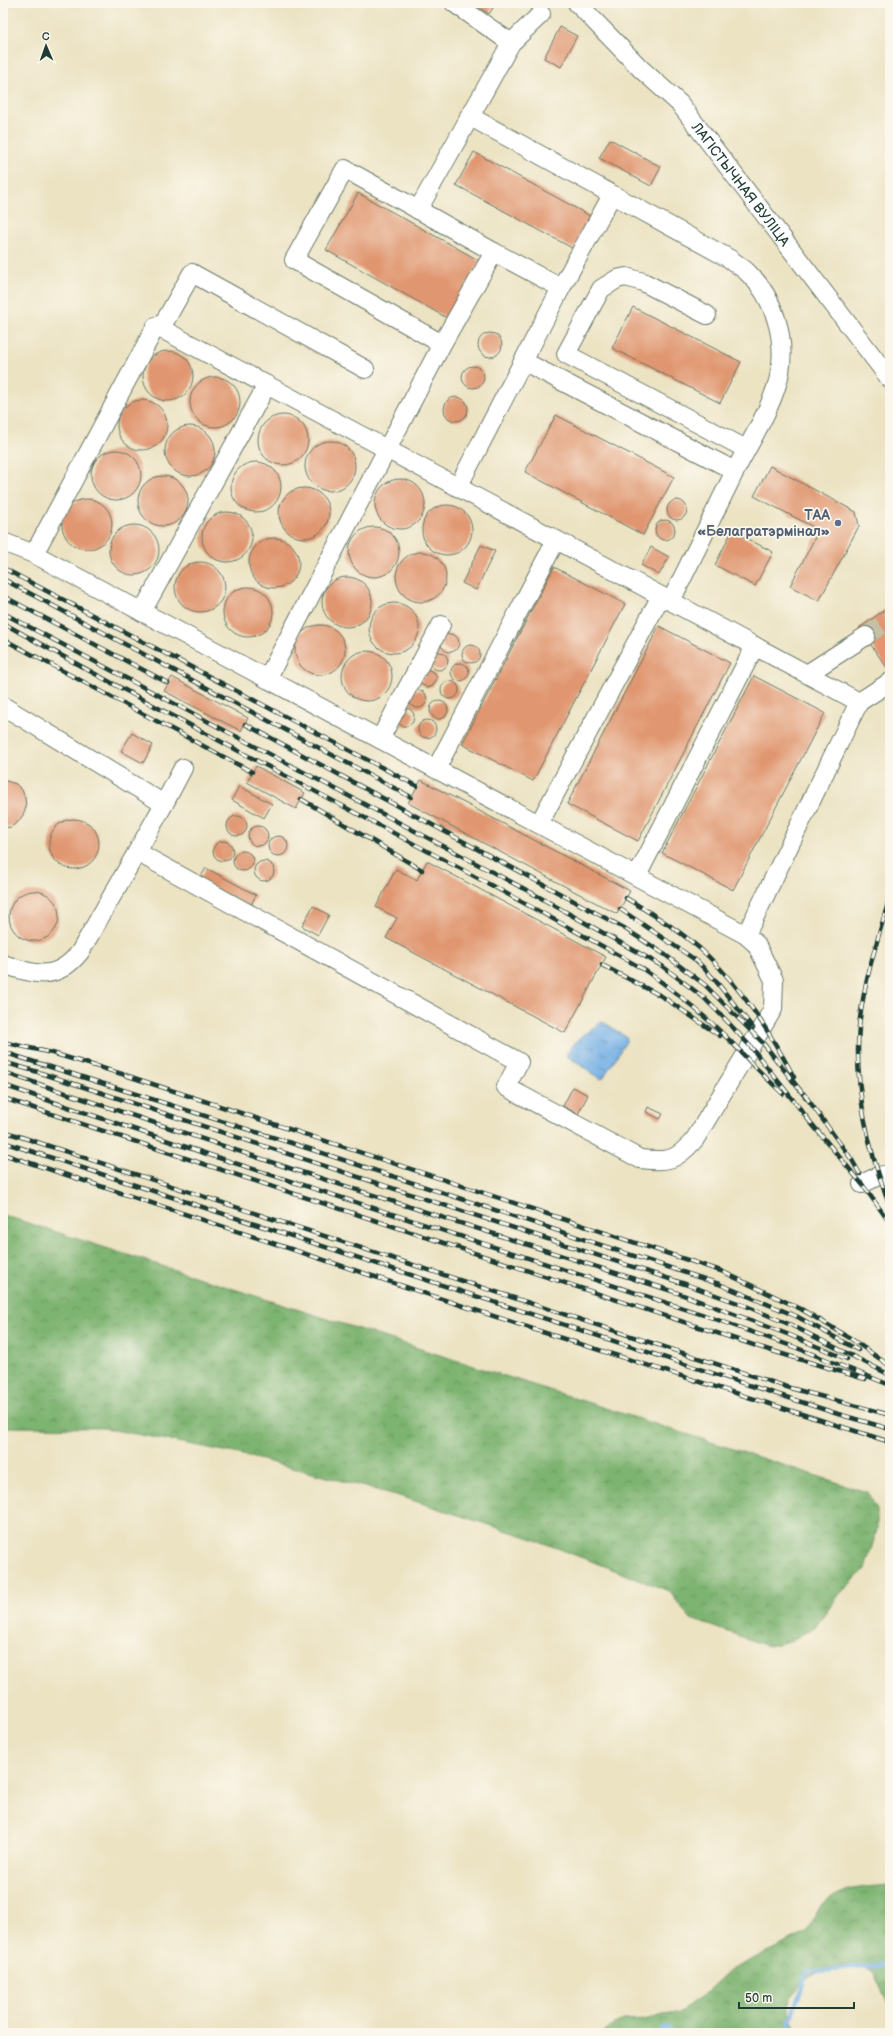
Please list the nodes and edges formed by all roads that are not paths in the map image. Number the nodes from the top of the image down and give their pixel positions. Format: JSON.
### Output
{"nodes":[{"id":1,"x":454,"y":3,"type":"edge"},
{"id":2,"x":577,"y":3,"type":"edge"},
{"id":3,"x":541,"y":14,"type":"dead end"},
{"id":4,"x":511,"y":43,"type":"junction"},
{"id":5,"x":469,"y":116,"type":"junction"},
{"id":6,"x":612,"y":195,"type":"junction"},
{"id":7,"x":418,"y":210,"type":"junction"},
{"id":8,"x":494,"y":252,"type":"junction"},
{"id":9,"x":561,"y":288,"type":"junction"},
{"id":10,"x":707,"y":315,"type":"dead end"},
{"id":11,"x":161,"y":328,"type":"junction"},
{"id":12,"x":442,"y":344,"type":"junction"},
{"id":13,"x":523,"y":361,"type":"junction"},
{"id":14,"x":365,"y":369,"type":"dead end"},
{"id":15,"x":890,"y":379,"type":"edge"},
{"id":16,"x":267,"y":385,"type":"junction"},
{"id":17,"x":386,"y":448,"type":"junction"},
{"id":18,"x":746,"y":449,"type":"junction"},
{"id":19,"x":735,"y":471,"type":"junction"},
{"id":20,"x":458,"y":487,"type":"junction"},
{"id":21,"x":556,"y":540,"type":"junction"},
{"id":22,"x":3,"y":542,"type":"edge"},
{"id":23,"x":34,"y":554,"type":"junction"},
{"id":24,"x":666,"y":598,"type":"junction"},
{"id":25,"x":142,"y":612,"type":"junction"},
{"id":26,"x":441,"y":626,"type":"dead end"},
{"id":27,"x":866,"y":636,"type":"tunnel mouth"},
{"id":28,"x":755,"y":646,"type":"junction"},
{"id":29,"x":807,"y":674,"type":"junction"},
{"id":30,"x":267,"y":679,"type":"junction"},
{"id":31,"x":890,"y":682,"type":"edge"},
{"id":32,"x":859,"y":702,"type":"junction"},
{"id":33,"x":3,"y":706,"type":"edge"},
{"id":34,"x":380,"y":739,"type":"junction"},
{"id":35,"x":183,"y":768,"type":"dead end"},
{"id":36,"x":436,"y":769,"type":"junction"},
{"id":37,"x":164,"y":804,"type":"junction"},
{"id":38,"x":539,"y":824,"type":"junction"},
{"id":39,"x":137,"y":852,"type":"junction"},
{"id":40,"x":636,"y":876,"type":"junction"},
{"id":41,"x":746,"y":935,"type":"junction"},
{"id":42,"x":3,"y":964,"type":"edge"},
{"id":43,"x":890,"y":1174,"type":"edge"},
{"id":44,"x":862,"y":1184,"type":"dead end"}],
"edges":[{"from":1,"to":4,"type":"street"},
{"from":2,"to":15,"type":"street","name":"ЛАГІСТЫЧНАЯ ВУЛІЦА"},
{"from":3,"to":4,"type":"street"},
{"from":4,"to":5,"type":"street"},
{"from":5,"to":6,"type":"street"},
{"from":5,"to":7,"type":"street"},
{"from":6,"to":9,"type":"street"},
{"from":6,"to":18,"type":"street"},
{"from":7,"to":8,"type":"street"},
{"from":7,"to":12,"type":"street"},
{"from":8,"to":9,"type":"street"},
{"from":8,"to":12,"type":"street"},
{"from":9,"to":13,"type":"street"},
{"from":10,"to":18,"type":"street"},
{"from":11,"to":14,"type":"street"},
{"from":11,"to":16,"type":"street"},
{"from":11,"to":23,"type":"street"},
{"from":12,"to":17,"type":"street"},
{"from":13,"to":19,"type":"street"},
{"from":13,"to":20,"type":"street"},
{"from":16,"to":17,"type":"street"},
{"from":16,"to":25,"type":"street"},
{"from":17,"to":20,"type":"street"},
{"from":17,"to":30,"type":"street"},
{"from":18,"to":19,"type":"street"},
{"from":19,"to":24,"type":"street"},
{"from":20,"to":21,"type":"street"},
{"from":21,"to":24,"type":"street"},
{"from":21,"to":36,"type":"street"},
{"from":22,"to":23,"type":"street"},
{"from":23,"to":25,"type":"street"},
{"from":24,"to":28,"type":"street"},
{"from":24,"to":38,"type":"street"},
{"from":25,"to":30,"type":"street"},
{"from":26,"to":34,"type":"street"},
{"from":27,"to":29,"type":"street"},
{"from":28,"to":29,"type":"street"},
{"from":28,"to":40,"type":"street"},
{"from":29,"to":32,"type":"street"},
{"from":30,"to":34,"type":"street"},
{"from":31,"to":32,"type":"street"},
{"from":32,"to":41,"type":"street"},
{"from":33,"to":37,"type":"street"},
{"from":34,"to":36,"type":"street"},
{"from":35,"to":37,"type":"street"},
{"from":36,"to":38,"type":"street"},
{"from":37,"to":39,"type":"street"},
{"from":38,"to":40,"type":"street"},
{"from":39,"to":41,"type":"street"},
{"from":39,"to":42,"type":"street"},
{"from":40,"to":41,"type":"street"},
{"from":43,"to":44,"type":"street"}]}
